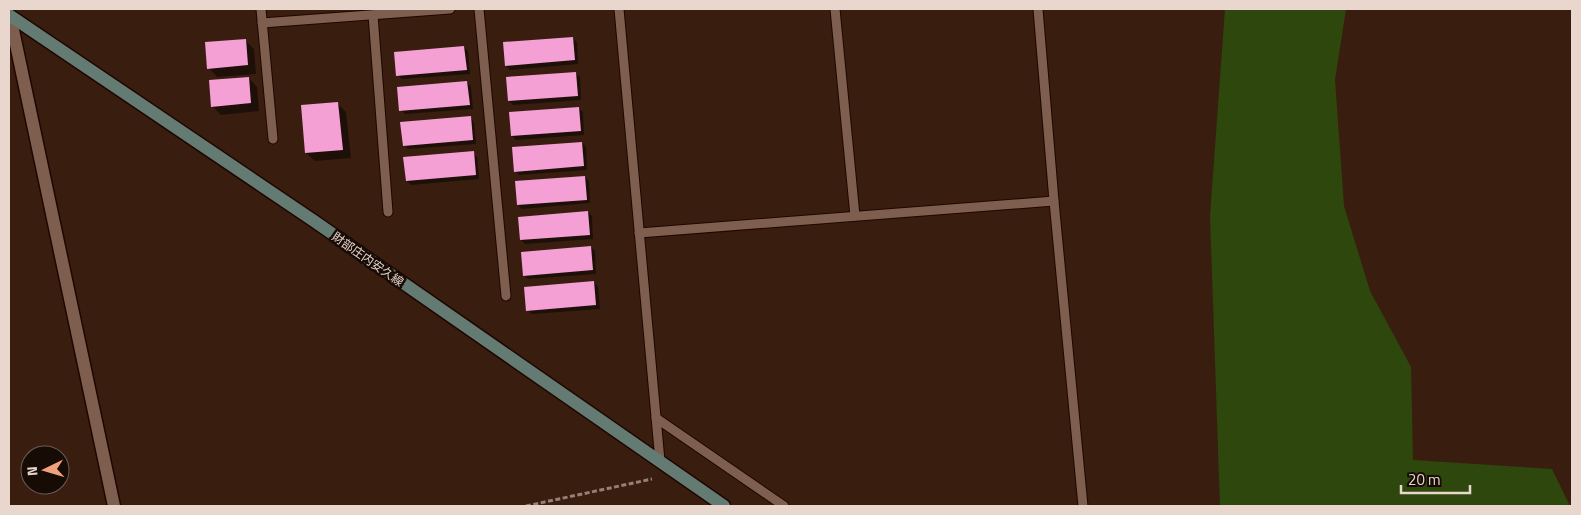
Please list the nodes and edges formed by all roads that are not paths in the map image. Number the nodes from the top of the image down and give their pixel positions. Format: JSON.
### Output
{"nodes":[{"id":1,"x":261,"y":9,"type":"edge"},
{"id":2,"x":450,"y":9,"type":"edge"},
{"id":3,"x":479,"y":9,"type":"edge"},
{"id":4,"x":619,"y":9,"type":"edge"},
{"id":5,"x":835,"y":9,"type":"edge"},
{"id":6,"x":1038,"y":9,"type":"edge"},
{"id":7,"x":9,"y":15,"type":"edge"},
{"id":8,"x":373,"y":15,"type":"junction"},
{"id":9,"x":262,"y":24,"type":"junction"},
{"id":10,"x":273,"y":139,"type":"dead end"},
{"id":11,"x":1054,"y":201,"type":"junction"},
{"id":12,"x":388,"y":212,"type":"dead end"},
{"id":13,"x":855,"y":216,"type":"junction"},
{"id":14,"x":639,"y":233,"type":"junction"},
{"id":15,"x":506,"y":296,"type":"dead end"},
{"id":16,"x":656,"y":418,"type":"junction"},
{"id":17,"x":660,"y":461,"type":"junction"},
{"id":18,"x":114,"y":506,"type":"edge"},
{"id":19,"x":724,"y":506,"type":"edge"},
{"id":20,"x":784,"y":506,"type":"edge"},
{"id":21,"x":1083,"y":506,"type":"edge"}],
"edges":[{"from":1,"to":9,"type":"lane"},
{"from":2,"to":8,"type":"lane"},
{"from":3,"to":15,"type":"lane"},
{"from":4,"to":14,"type":"lane"},
{"from":5,"to":13,"type":"lane"},
{"from":6,"to":11,"type":"lane"},
{"from":7,"to":17,"type":"main road","name":"財部庄内安久線"},
{"from":7,"to":18,"type":"street"},
{"from":8,"to":9,"type":"lane"},
{"from":8,"to":12,"type":"lane"},
{"from":9,"to":10,"type":"lane"},
{"from":11,"to":13,"type":"lane"},
{"from":11,"to":21,"type":"lane"},
{"from":13,"to":14,"type":"lane"},
{"from":14,"to":16,"type":"lane"},
{"from":16,"to":17,"type":"lane"},
{"from":16,"to":20,"type":"lane"},
{"from":17,"to":19,"type":"main road","name":"財部庄内安久線"}]}
